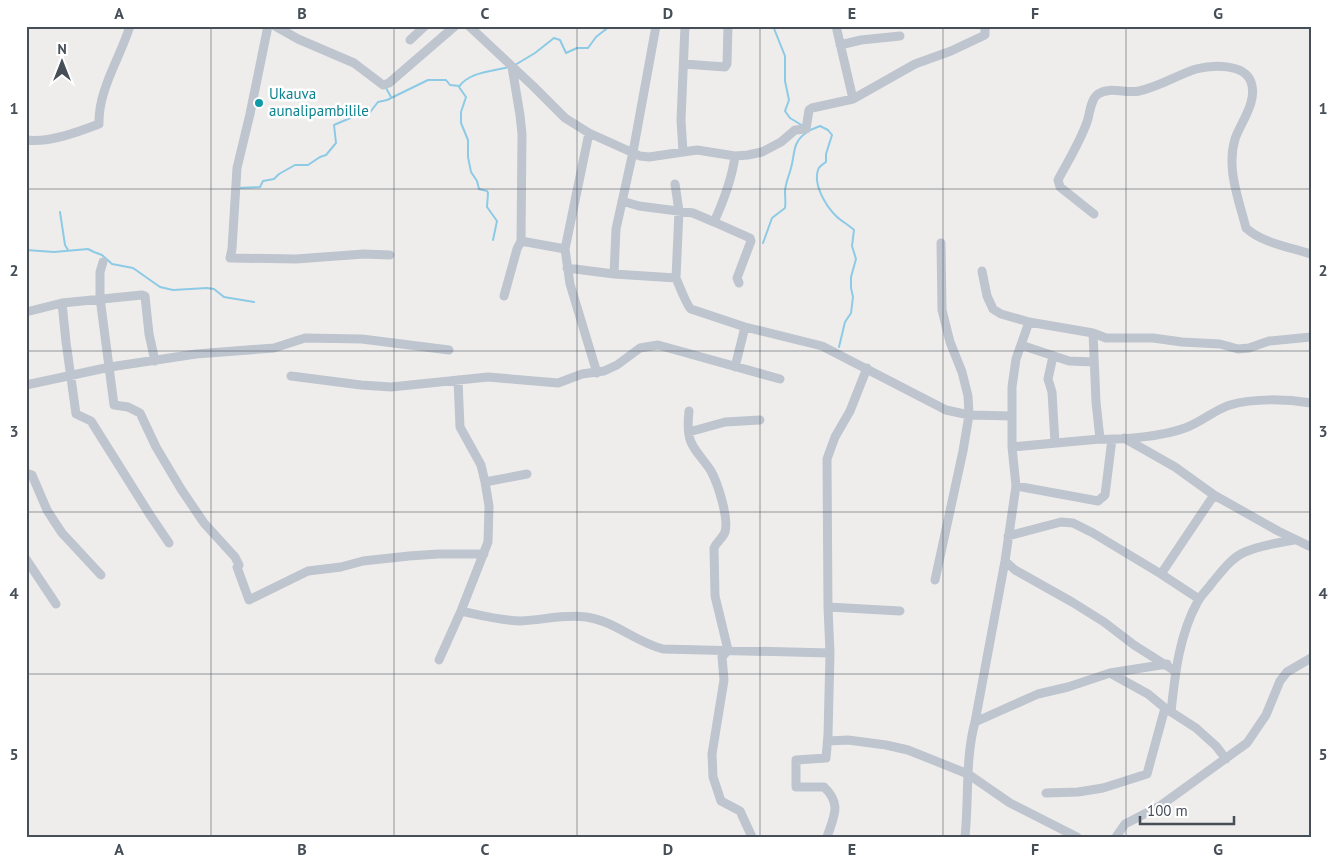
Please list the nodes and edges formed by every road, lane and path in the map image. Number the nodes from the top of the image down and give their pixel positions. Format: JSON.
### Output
{"nodes":[{"id":1,"x":130,"y":26,"type":"edge"},
{"id":2,"x":268,"y":26,"type":"edge"},
{"id":3,"x":275,"y":26,"type":"edge"},
{"id":4,"x":425,"y":26,"type":"edge"},
{"id":5,"x":455,"y":26,"type":"edge"},
{"id":6,"x":469,"y":26,"type":"edge"},
{"id":7,"x":656,"y":26,"type":"edge"},
{"id":8,"x":684,"y":26,"type":"edge"},
{"id":9,"x":728,"y":26,"type":"edge"},
{"id":10,"x":836,"y":26,"type":"edge"},
{"id":11,"x":985,"y":26,"type":"edge"},
{"id":12,"x":900,"y":36,"type":"dead end"},
{"id":13,"x":410,"y":40,"type":"dead end"},
{"id":14,"x":840,"y":45,"type":"junction"},
{"id":15,"x":684,"y":64,"type":"junction"},
{"id":16,"x":512,"y":67,"type":"junction"},
{"id":17,"x":853,"y":99,"type":"junction"},
{"id":18,"x":589,"y":133,"type":"junction"},
{"id":19,"x":26,"y":140,"type":"edge"},
{"id":20,"x":633,"y":152,"type":"junction"},
{"id":21,"x":683,"y":152,"type":"junction"},
{"id":22,"x":735,"y":156,"type":"junction"},
{"id":23,"x":675,"y":184,"type":"dead end"},
{"id":24,"x":622,"y":201,"type":"junction"},
{"id":25,"x":679,"y":211,"type":"junction"},
{"id":26,"x":1094,"y":214,"type":"dead end"},
{"id":27,"x":714,"y":222,"type":"junction"},
{"id":28,"x":521,"y":241,"type":"junction"},
{"id":29,"x":941,"y":243,"type":"dead end"},
{"id":30,"x":565,"y":249,"type":"junction"},
{"id":31,"x":390,"y":254,"type":"dead end"},
{"id":32,"x":1311,"y":254,"type":"edge"},
{"id":33,"x":102,"y":262,"type":"dead end"},
{"id":34,"x":567,"y":268,"type":"junction"},
{"id":35,"x":982,"y":271,"type":"dead end"},
{"id":36,"x":614,"y":274,"type":"junction"},
{"id":37,"x":676,"y":278,"type":"junction"},
{"id":38,"x":739,"y":283,"type":"dead end"},
{"id":39,"x":504,"y":296,"type":"dead end"},
{"id":40,"x":100,"y":298,"type":"junction"},
{"id":41,"x":62,"y":303,"type":"junction"},
{"id":42,"x":26,"y":312,"type":"edge"},
{"id":43,"x":1029,"y":322,"type":"junction"},
{"id":44,"x":745,"y":327,"type":"junction"},
{"id":45,"x":1093,"y":332,"type":"junction"},
{"id":46,"x":1311,"y":337,"type":"edge"},
{"id":47,"x":1021,"y":345,"type":"junction"},
{"id":48,"x":449,"y":350,"type":"dead end"},
{"id":49,"x":1053,"y":356,"type":"junction"},
{"id":50,"x":156,"y":361,"type":"junction"},
{"id":51,"x":1094,"y":362,"type":"junction"},
{"id":52,"x":736,"y":366,"type":"junction"},
{"id":53,"x":110,"y":367,"type":"junction"},
{"id":54,"x":867,"y":368,"type":"junction"},
{"id":55,"x":596,"y":373,"type":"junction"},
{"id":56,"x":70,"y":375,"type":"junction"},
{"id":57,"x":292,"y":376,"type":"dead end"},
{"id":58,"x":780,"y":379,"type":"dead end"},
{"id":59,"x":458,"y":380,"type":"junction"},
{"id":60,"x":26,"y":385,"type":"edge"},
{"id":61,"x":1311,"y":403,"type":"edge"},
{"id":62,"x":689,"y":411,"type":"dead end"},
{"id":63,"x":969,"y":415,"type":"junction"},
{"id":64,"x":1012,"y":416,"type":"junction"},
{"id":65,"x":760,"y":420,"type":"dead end"},
{"id":66,"x":688,"y":432,"type":"junction"},
{"id":67,"x":1123,"y":438,"type":"junction"},
{"id":68,"x":1100,"y":439,"type":"junction"},
{"id":69,"x":1112,"y":439,"type":"junction"},
{"id":70,"x":1055,"y":443,"type":"junction"},
{"id":71,"x":1012,"y":447,"type":"junction"},
{"id":72,"x":26,"y":473,"type":"edge"},
{"id":73,"x":527,"y":474,"type":"dead end"},
{"id":74,"x":485,"y":482,"type":"junction"},
{"id":75,"x":1016,"y":486,"type":"junction"},
{"id":76,"x":1214,"y":495,"type":"junction"},
{"id":77,"x":1008,"y":536,"type":"junction"},
{"id":78,"x":1294,"y":540,"type":"junction"},
{"id":79,"x":169,"y":543,"type":"dead end"},
{"id":80,"x":1311,"y":547,"type":"edge"},
{"id":81,"x":484,"y":554,"type":"junction"},
{"id":82,"x":26,"y":559,"type":"edge"},
{"id":83,"x":1005,"y":562,"type":"junction"},
{"id":84,"x":1161,"y":574,"type":"junction"},
{"id":85,"x":101,"y":575,"type":"dead end"},
{"id":86,"x":935,"y":580,"type":"dead end"},
{"id":87,"x":1199,"y":599,"type":"junction"},
{"id":88,"x":56,"y":604,"type":"dead end"},
{"id":89,"x":828,"y":607,"type":"junction"},
{"id":90,"x":461,"y":611,"type":"junction"},
{"id":91,"x":900,"y":611,"type":"dead end"},
{"id":92,"x":728,"y":650,"type":"junction"},
{"id":93,"x":830,"y":653,"type":"junction"},
{"id":94,"x":1311,"y":658,"type":"edge"},
{"id":95,"x":439,"y":660,"type":"dead end"},
{"id":96,"x":1167,"y":664,"type":"junction"},
{"id":97,"x":1175,"y":671,"type":"junction"},
{"id":98,"x":1110,"y":673,"type":"junction"},
{"id":99,"x":1168,"y":710,"type":"junction"},
{"id":100,"x":975,"y":722,"type":"junction"},
{"id":101,"x":828,"y":741,"type":"junction"},
{"id":102,"x":1226,"y":759,"type":"junction"},
{"id":103,"x":968,"y":774,"type":"junction"},
{"id":104,"x":1046,"y":793,"type":"dead end"},
{"id":105,"x":752,"y":837,"type":"edge"},
{"id":106,"x":826,"y":837,"type":"edge"},
{"id":107,"x":965,"y":837,"type":"edge"},
{"id":108,"x":1078,"y":837,"type":"edge"},
{"id":109,"x":1116,"y":837,"type":"edge"}],
"edges":[{"from":1,"to":19,"type":"street"},
{"from":2,"to":31,"type":"street"},
{"from":3,"to":5,"type":"street"},
{"from":4,"to":13,"type":"street"},
{"from":6,"to":16,"type":"street"},
{"from":7,"to":20,"type":"street"},
{"from":8,"to":15,"type":"street"},
{"from":9,"to":15,"type":"street"},
{"from":10,"to":14,"type":"street"},
{"from":11,"to":17,"type":"street"},
{"from":12,"to":14,"type":"street"},
{"from":14,"to":17,"type":"street"},
{"from":15,"to":21,"type":"street"},
{"from":16,"to":18,"type":"street"},
{"from":16,"to":28,"type":"street"},
{"from":17,"to":22,"type":"street"},
{"from":18,"to":20,"type":"street"},
{"from":18,"to":30,"type":"street"},
{"from":20,"to":21,"type":"street"},
{"from":20,"to":24,"type":"street"},
{"from":21,"to":22,"type":"street"},
{"from":22,"to":27,"type":"street"},
{"from":23,"to":25,"type":"street"},
{"from":24,"to":25,"type":"street"},
{"from":24,"to":36,"type":"street"},
{"from":25,"to":27,"type":"street"},
{"from":25,"to":37,"type":"street"},
{"from":26,"to":32,"type":"street"},
{"from":27,"to":38,"type":"street"},
{"from":28,"to":30,"type":"street"},
{"from":28,"to":39,"type":"street"},
{"from":29,"to":63,"type":"street"},
{"from":30,"to":34,"type":"street"},
{"from":33,"to":40,"type":"street"},
{"from":34,"to":36,"type":"street"},
{"from":34,"to":55,"type":"street"},
{"from":35,"to":43,"type":"street"},
{"from":36,"to":37,"type":"street"},
{"from":37,"to":44,"type":"street"},
{"from":40,"to":41,"type":"street"},
{"from":40,"to":50,"type":"street"},
{"from":40,"to":53,"type":"street"},
{"from":41,"to":42,"type":"street"},
{"from":41,"to":56,"type":"street"},
{"from":43,"to":45,"type":"street"},
{"from":43,"to":47,"type":"street"},
{"from":44,"to":52,"type":"street"},
{"from":44,"to":54,"type":"street"},
{"from":45,"to":46,"type":"street"},
{"from":45,"to":51,"type":"street"},
{"from":47,"to":49,"type":"street"},
{"from":47,"to":64,"type":"street"},
{"from":48,"to":50,"type":"street"},
{"from":49,"to":51,"type":"street"},
{"from":49,"to":70,"type":"street"},
{"from":50,"to":53,"type":"street"},
{"from":51,"to":68,"type":"street"},
{"from":52,"to":55,"type":"street"},
{"from":52,"to":58,"type":"street"},
{"from":53,"to":56,"type":"street"},
{"from":53,"to":81,"type":"street"},
{"from":54,"to":63,"type":"street"},
{"from":54,"to":89,"type":"street"},
{"from":55,"to":59,"type":"street"},
{"from":56,"to":60,"type":"street"},
{"from":56,"to":79,"type":"street"},
{"from":57,"to":59,"type":"street"},
{"from":59,"to":74,"type":"street"},
{"from":61,"to":67,"type":"street"},
{"from":62,"to":66,"type":"street"},
{"from":63,"to":64,"type":"street"},
{"from":63,"to":86,"type":"street"},
{"from":64,"to":71,"type":"street"},
{"from":65,"to":66,"type":"street"},
{"from":66,"to":92,"type":"street"},
{"from":67,"to":69,"type":"street"},
{"from":67,"to":76,"type":"street"},
{"from":68,"to":69,"type":"street"},
{"from":68,"to":70,"type":"street"},
{"from":69,"to":75,"type":"street"},
{"from":70,"to":71,"type":"street"},
{"from":71,"to":75,"type":"street"},
{"from":72,"to":85,"type":"street"},
{"from":73,"to":74,"type":"street"},
{"from":74,"to":81,"type":"street"},
{"from":75,"to":77,"type":"street"},
{"from":76,"to":78,"type":"street"},
{"from":76,"to":84,"type":"street"},
{"from":77,"to":83,"type":"street"},
{"from":77,"to":84,"type":"street"},
{"from":78,"to":80,"type":"street"},
{"from":78,"to":87,"type":"street"},
{"from":81,"to":90,"type":"street"},
{"from":82,"to":88,"type":"street"},
{"from":83,"to":96,"type":"street"},
{"from":83,"to":100,"type":"street"},
{"from":84,"to":87,"type":"street"},
{"from":87,"to":97,"type":"street"},
{"from":89,"to":91,"type":"street"},
{"from":89,"to":93,"type":"street"},
{"from":90,"to":92,"type":"street"},
{"from":90,"to":95,"type":"street"},
{"from":92,"to":93,"type":"street"},
{"from":92,"to":105,"type":"street"},
{"from":93,"to":101,"type":"street"},
{"from":94,"to":102,"type":"street"},
{"from":96,"to":97,"type":"street"},
{"from":96,"to":98,"type":"street"},
{"from":97,"to":99,"type":"street"},
{"from":98,"to":99,"type":"street"},
{"from":98,"to":100,"type":"street"},
{"from":99,"to":102,"type":"street"},
{"from":99,"to":104,"type":"street"},
{"from":100,"to":103,"type":"street"},
{"from":101,"to":103,"type":"street"},
{"from":101,"to":106,"type":"street"},
{"from":102,"to":109,"type":"street"},
{"from":103,"to":107,"type":"street"},
{"from":103,"to":108,"type":"street"}]}
